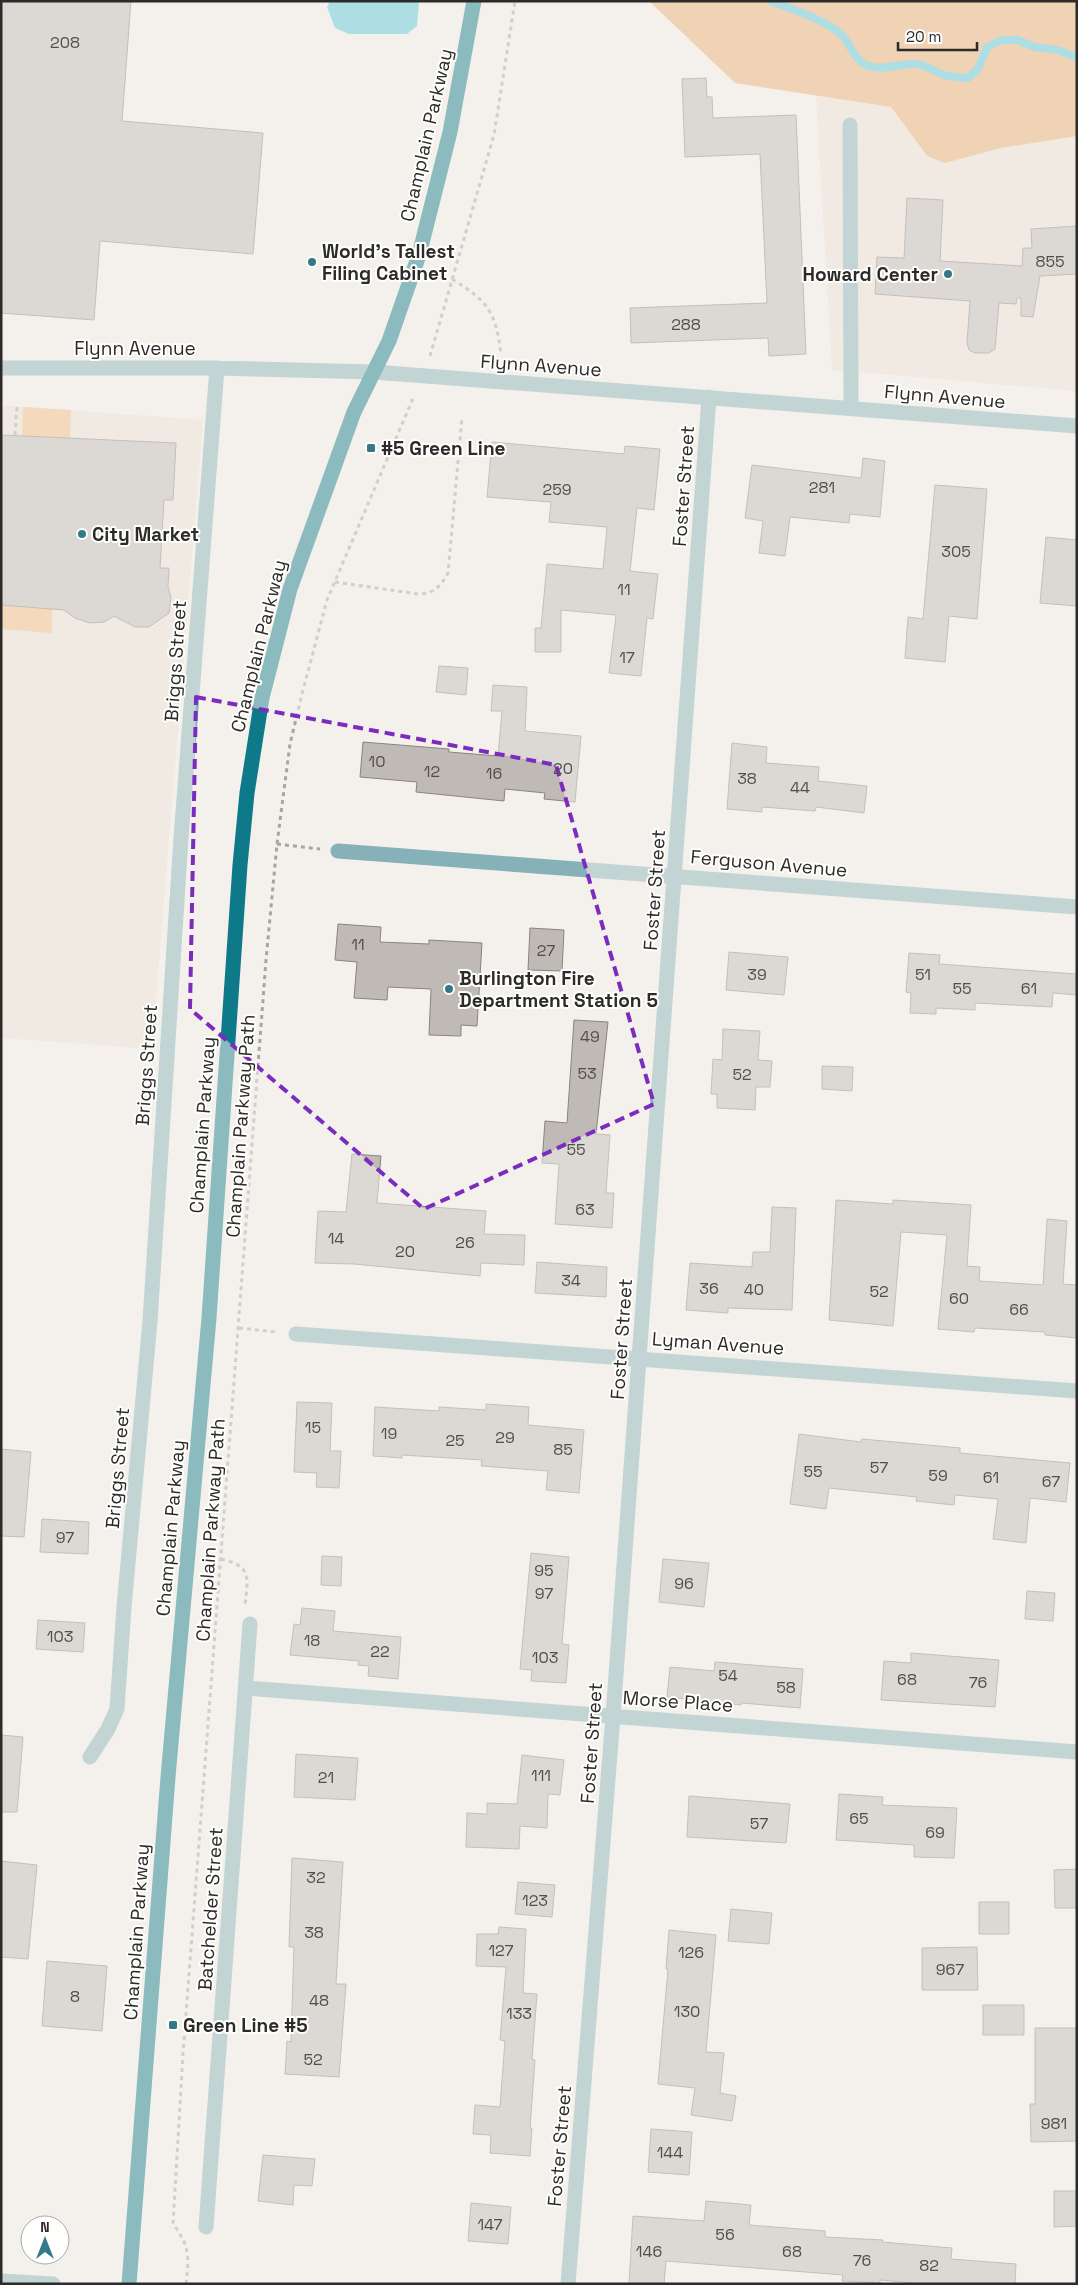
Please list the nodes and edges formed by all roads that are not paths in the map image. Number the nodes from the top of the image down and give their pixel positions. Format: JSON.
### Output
{"nodes":[{"id":1,"x":474,"y":1,"type":"edge"},
{"id":2,"x":850,"y":124,"type":"dead end"},
{"id":3,"x":1,"y":368,"type":"edge"},
{"id":4,"x":217,"y":368,"type":"junction"},
{"id":5,"x":374,"y":372,"type":"junction"},
{"id":6,"x":709,"y":397,"type":"junction"},
{"id":7,"x":851,"y":408,"type":"junction"},
{"id":8,"x":1077,"y":426,"type":"edge"},
{"id":9,"x":338,"y":851,"type":"road end"},
{"id":10,"x":675,"y":876,"type":"junction"},
{"id":11,"x":1077,"y":907,"type":"edge"},
{"id":12,"x":296,"y":1334,"type":"road end"},
{"id":13,"x":640,"y":1358,"type":"junction"},
{"id":14,"x":1077,"y":1391,"type":"edge"},
{"id":15,"x":250,"y":1624,"type":"road end"},
{"id":16,"x":246,"y":1688,"type":"junction"},
{"id":17,"x":613,"y":1716,"type":"junction"},
{"id":18,"x":1077,"y":1752,"type":"edge"},
{"id":19,"x":90,"y":1757,"type":"dead end"},
{"id":20,"x":206,"y":2227,"type":"dead end"},
{"id":21,"x":1,"y":2281,"type":"edge"},
{"id":22,"x":53,"y":2284,"type":"edge"},
{"id":23,"x":129,"y":2284,"type":"edge"},
{"id":24,"x":568,"y":2284,"type":"edge"}],
"edges":[{"from":1,"to":5,"type":"main road","name":"Champlain Parkway"},
{"from":2,"to":7,"type":"street"},
{"from":3,"to":4,"type":"street","name":"Flynn Avenue"},
{"from":4,"to":5,"type":"street","name":"Flynn Avenue"},
{"from":4,"to":19,"type":"street","name":"Briggs Street"},
{"from":5,"to":6,"type":"street","name":"Flynn Avenue"},
{"from":5,"to":23,"type":"main road","name":"Champlain Parkway"},
{"from":6,"to":7,"type":"street","name":"Flynn Avenue"},
{"from":6,"to":10,"type":"street","name":"Foster Street"},
{"from":7,"to":8,"type":"street","name":"Flynn Avenue"},
{"from":9,"to":10,"type":"street","name":"Ferguson Avenue"},
{"from":10,"to":11,"type":"street","name":"Ferguson Avenue"},
{"from":10,"to":13,"type":"street","name":"Foster Street"},
{"from":12,"to":13,"type":"street","name":"Lyman Avenue"},
{"from":13,"to":14,"type":"street","name":"Lyman Avenue"},
{"from":13,"to":17,"type":"street","name":"Foster Street"},
{"from":15,"to":16,"type":"street","name":"Batchelder Street"},
{"from":16,"to":17,"type":"street","name":"Morse Place"},
{"from":16,"to":20,"type":"street","name":"Batchelder Street"},
{"from":17,"to":18,"type":"street","name":"Morse Place"},
{"from":17,"to":24,"type":"street","name":"Foster Street"},
{"from":21,"to":22,"type":"street"}]}
